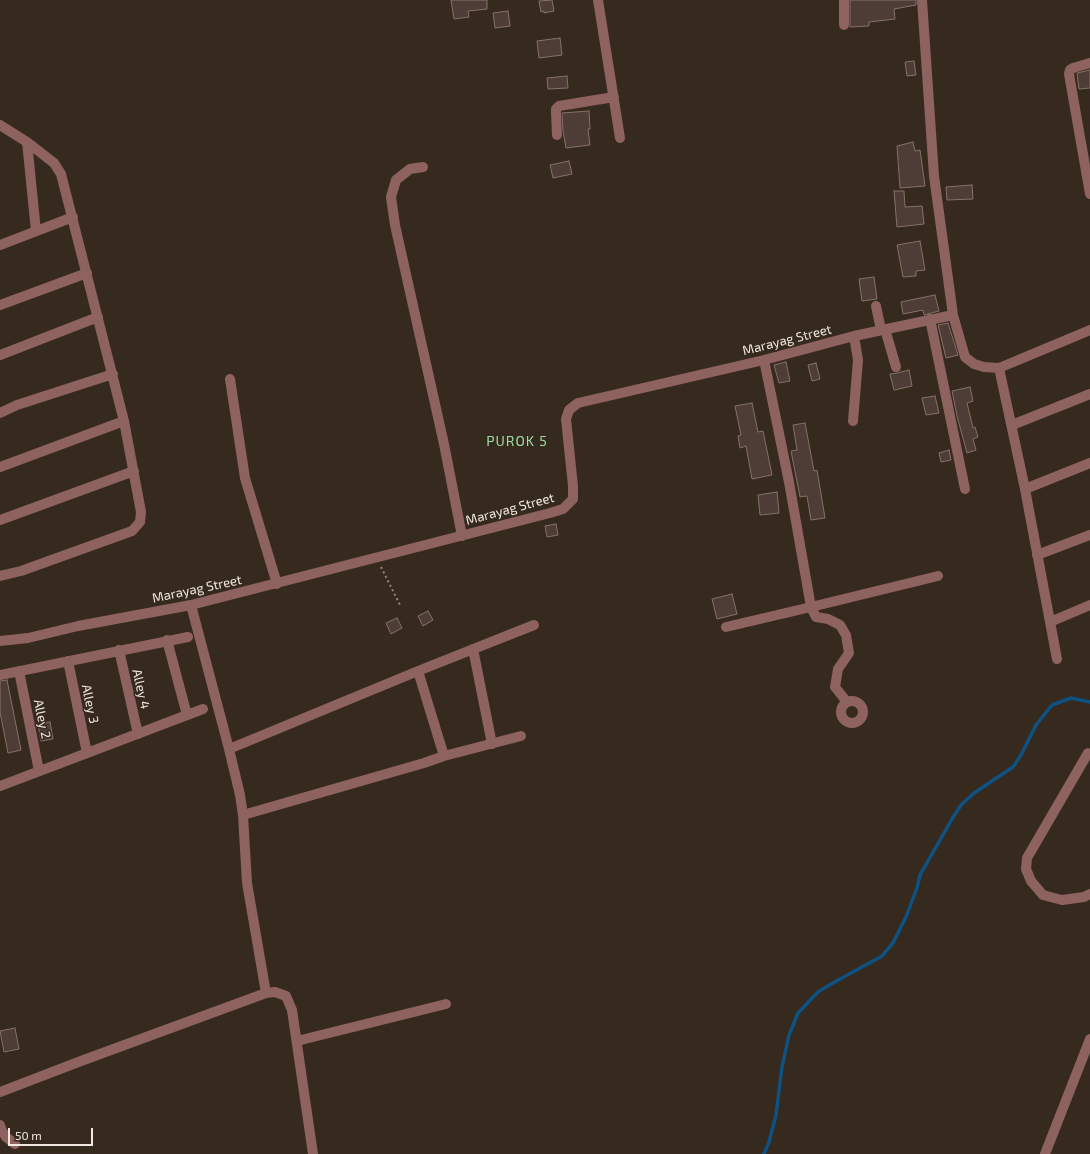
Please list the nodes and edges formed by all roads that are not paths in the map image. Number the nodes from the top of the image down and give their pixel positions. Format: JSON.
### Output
{"nodes":[{"id":1,"x":598,"y":0,"type":"edge"},
{"id":2,"x":844,"y":0,"type":"edge"},
{"id":3,"x":922,"y":0,"type":"edge"},
{"id":4,"x":844,"y":24,"type":"dead end"},
{"id":5,"x":1090,"y":63,"type":"edge"},
{"id":6,"x":614,"y":97,"type":"junction"},
{"id":7,"x":0,"y":125,"type":"edge"},
{"id":8,"x":557,"y":135,"type":"dead end"},
{"id":9,"x":620,"y":138,"type":"dead end"},
{"id":10,"x":27,"y":142,"type":"junction"},
{"id":11,"x":423,"y":167,"type":"dead end"},
{"id":12,"x":1090,"y":194,"type":"edge"},
{"id":13,"x":73,"y":217,"type":"junction"},
{"id":14,"x":36,"y":231,"type":"junction"},
{"id":15,"x":0,"y":245,"type":"edge"},
{"id":16,"x":87,"y":273,"type":"junction"},
{"id":17,"x":0,"y":305,"type":"edge"},
{"id":18,"x":876,"y":306,"type":"dead end"},
{"id":19,"x":953,"y":315,"type":"junction"},
{"id":20,"x":98,"y":317,"type":"junction"},
{"id":21,"x":930,"y":319,"type":"junction"},
{"id":22,"x":883,"y":329,"type":"junction"},
{"id":23,"x":1090,"y":330,"type":"edge"},
{"id":24,"x":854,"y":336,"type":"junction"},
{"id":25,"x":0,"y":355,"type":"edge"},
{"id":26,"x":764,"y":360,"type":"junction"},
{"id":27,"x":896,"y":367,"type":"dead end"},
{"id":28,"x":999,"y":368,"type":"junction"},
{"id":29,"x":113,"y":374,"type":"junction"},
{"id":30,"x":230,"y":379,"type":"dead end"},
{"id":31,"x":1090,"y":394,"type":"edge"},
{"id":32,"x":0,"y":413,"type":"edge"},
{"id":33,"x":124,"y":421,"type":"junction"},
{"id":34,"x":853,"y":421,"type":"dead end"},
{"id":35,"x":1012,"y":425,"type":"junction"},
{"id":36,"x":1090,"y":463,"type":"edge"},
{"id":37,"x":0,"y":467,"type":"edge"},
{"id":38,"x":134,"y":471,"type":"junction"},
{"id":39,"x":965,"y":489,"type":"dead end"},
{"id":40,"x":1025,"y":489,"type":"junction"},
{"id":41,"x":0,"y":520,"type":"edge"},
{"id":42,"x":1090,"y":535,"type":"edge"},
{"id":43,"x":462,"y":536,"type":"junction"},
{"id":44,"x":1037,"y":555,"type":"junction"},
{"id":45,"x":0,"y":576,"type":"edge"},
{"id":46,"x":938,"y":576,"type":"dead end"},
{"id":47,"x":277,"y":584,"type":"junction"},
{"id":48,"x":191,"y":605,"type":"junction"},
{"id":49,"x":1090,"y":605,"type":"edge"},
{"id":50,"x":811,"y":607,"type":"junction"},
{"id":51,"x":1050,"y":622,"type":"junction"},
{"id":52,"x":534,"y":625,"type":"dead end"},
{"id":53,"x":726,"y":627,"type":"dead end"},
{"id":54,"x":188,"y":637,"type":"dead end"},
{"id":55,"x":167,"y":640,"type":"junction"},
{"id":56,"x":0,"y":641,"type":"edge"},
{"id":57,"x":473,"y":649,"type":"junction"},
{"id":58,"x":119,"y":650,"type":"junction"},
{"id":59,"x":1057,"y":659,"type":"dead end"},
{"id":60,"x":68,"y":661,"type":"junction"},
{"id":61,"x":418,"y":671,"type":"junction"},
{"id":62,"x":19,"y":672,"type":"junction"},
{"id":63,"x":0,"y":676,"type":"edge"},
{"id":64,"x":847,"y":702,"type":"dead end"},
{"id":65,"x":203,"y":709,"type":"dead end"},
{"id":66,"x":188,"y":715,"type":"junction"},
{"id":67,"x":138,"y":734,"type":"junction"},
{"id":68,"x":521,"y":736,"type":"dead end"},
{"id":69,"x":492,"y":744,"type":"junction"},
{"id":70,"x":229,"y":749,"type":"junction"},
{"id":71,"x":87,"y":753,"type":"junction"},
{"id":72,"x":1088,"y":753,"type":"dead end"},
{"id":73,"x":444,"y":756,"type":"junction"},
{"id":74,"x":39,"y":771,"type":"junction"},
{"id":75,"x":0,"y":786,"type":"edge"},
{"id":76,"x":243,"y":815,"type":"junction"},
{"id":77,"x":1090,"y":894,"type":"edge"},
{"id":78,"x":266,"y":993,"type":"junction"},
{"id":79,"x":446,"y":1004,"type":"dead end"},
{"id":80,"x":1090,"y":1039,"type":"edge"},
{"id":81,"x":297,"y":1041,"type":"junction"},
{"id":82,"x":0,"y":1092,"type":"edge"},
{"id":83,"x":0,"y":1125,"type":"edge"},
{"id":84,"x":15,"y":1144,"type":"dead end"},
{"id":85,"x":313,"y":1154,"type":"edge"},
{"id":86,"x":1045,"y":1154,"type":"edge"}],
"edges":[{"from":1,"to":6,"type":"street"},
{"from":2,"to":4,"type":"street"},
{"from":3,"to":19,"type":"street"},
{"from":5,"to":12,"type":"street"},
{"from":6,"to":8,"type":"street"},
{"from":6,"to":9,"type":"street"},
{"from":7,"to":10,"type":"street"},
{"from":10,"to":13,"type":"street"},
{"from":10,"to":14,"type":"street"},
{"from":11,"to":43,"type":"street"},
{"from":13,"to":14,"type":"street"},
{"from":13,"to":16,"type":"street"},
{"from":14,"to":15,"type":"street"},
{"from":16,"to":17,"type":"street"},
{"from":16,"to":20,"type":"street"},
{"from":18,"to":22,"type":"street"},
{"from":19,"to":21,"type":"street","name":"Marayag Street"},
{"from":19,"to":28,"type":"street"},
{"from":20,"to":25,"type":"street"},
{"from":20,"to":29,"type":"street"},
{"from":21,"to":22,"type":"street","name":"Marayag Street"},
{"from":21,"to":39,"type":"street"},
{"from":22,"to":24,"type":"street","name":"Marayag Street"},
{"from":22,"to":27,"type":"street"},
{"from":23,"to":28,"type":"street"},
{"from":24,"to":26,"type":"street","name":"Marayag Street"},
{"from":24,"to":34,"type":"street"},
{"from":26,"to":43,"type":"street","name":"Marayag Street"},
{"from":26,"to":50,"type":"street"},
{"from":28,"to":35,"type":"street"},
{"from":29,"to":32,"type":"street"},
{"from":29,"to":33,"type":"street"},
{"from":30,"to":47,"type":"street"},
{"from":31,"to":35,"type":"street"},
{"from":33,"to":37,"type":"street"},
{"from":33,"to":38,"type":"street"},
{"from":35,"to":40,"type":"street"},
{"from":36,"to":40,"type":"street"},
{"from":38,"to":41,"type":"street"},
{"from":38,"to":45,"type":"street"},
{"from":40,"to":44,"type":"street"},
{"from":42,"to":44,"type":"street"},
{"from":43,"to":47,"type":"street","name":"Marayag Street"},
{"from":44,"to":51,"type":"street"},
{"from":46,"to":50,"type":"street"},
{"from":47,"to":48,"type":"street","name":"Marayag Street"},
{"from":48,"to":56,"type":"street","name":"Marayag Street"},
{"from":48,"to":70,"type":"street"},
{"from":49,"to":51,"type":"street"},
{"from":50,"to":53,"type":"street"},
{"from":50,"to":64,"type":"street"},
{"from":51,"to":59,"type":"street"},
{"from":52,"to":57,"type":"street"},
{"from":54,"to":55,"type":"street"},
{"from":55,"to":58,"type":"street"},
{"from":55,"to":66,"type":"street"},
{"from":57,"to":61,"type":"street"},
{"from":57,"to":69,"type":"street"},
{"from":58,"to":60,"type":"street"},
{"from":58,"to":67,"type":"street","name":"Alley 4"},
{"from":60,"to":62,"type":"street"},
{"from":60,"to":71,"type":"street","name":"Alley 3"},
{"from":61,"to":70,"type":"street"},
{"from":61,"to":73,"type":"street"},
{"from":62,"to":63,"type":"street"},
{"from":62,"to":74,"type":"street","name":"Alley 2"},
{"from":65,"to":66,"type":"street"},
{"from":66,"to":67,"type":"street"},
{"from":67,"to":71,"type":"street"},
{"from":68,"to":69,"type":"street"},
{"from":69,"to":73,"type":"street"},
{"from":70,"to":76,"type":"street"},
{"from":71,"to":74,"type":"street"},
{"from":72,"to":77,"type":"street"},
{"from":73,"to":76,"type":"street"},
{"from":74,"to":75,"type":"street"},
{"from":76,"to":78,"type":"street"},
{"from":78,"to":81,"type":"street"},
{"from":78,"to":82,"type":"street"},
{"from":79,"to":81,"type":"street"},
{"from":80,"to":86,"type":"street"},
{"from":81,"to":85,"type":"street"},
{"from":83,"to":84,"type":"street"}]}
